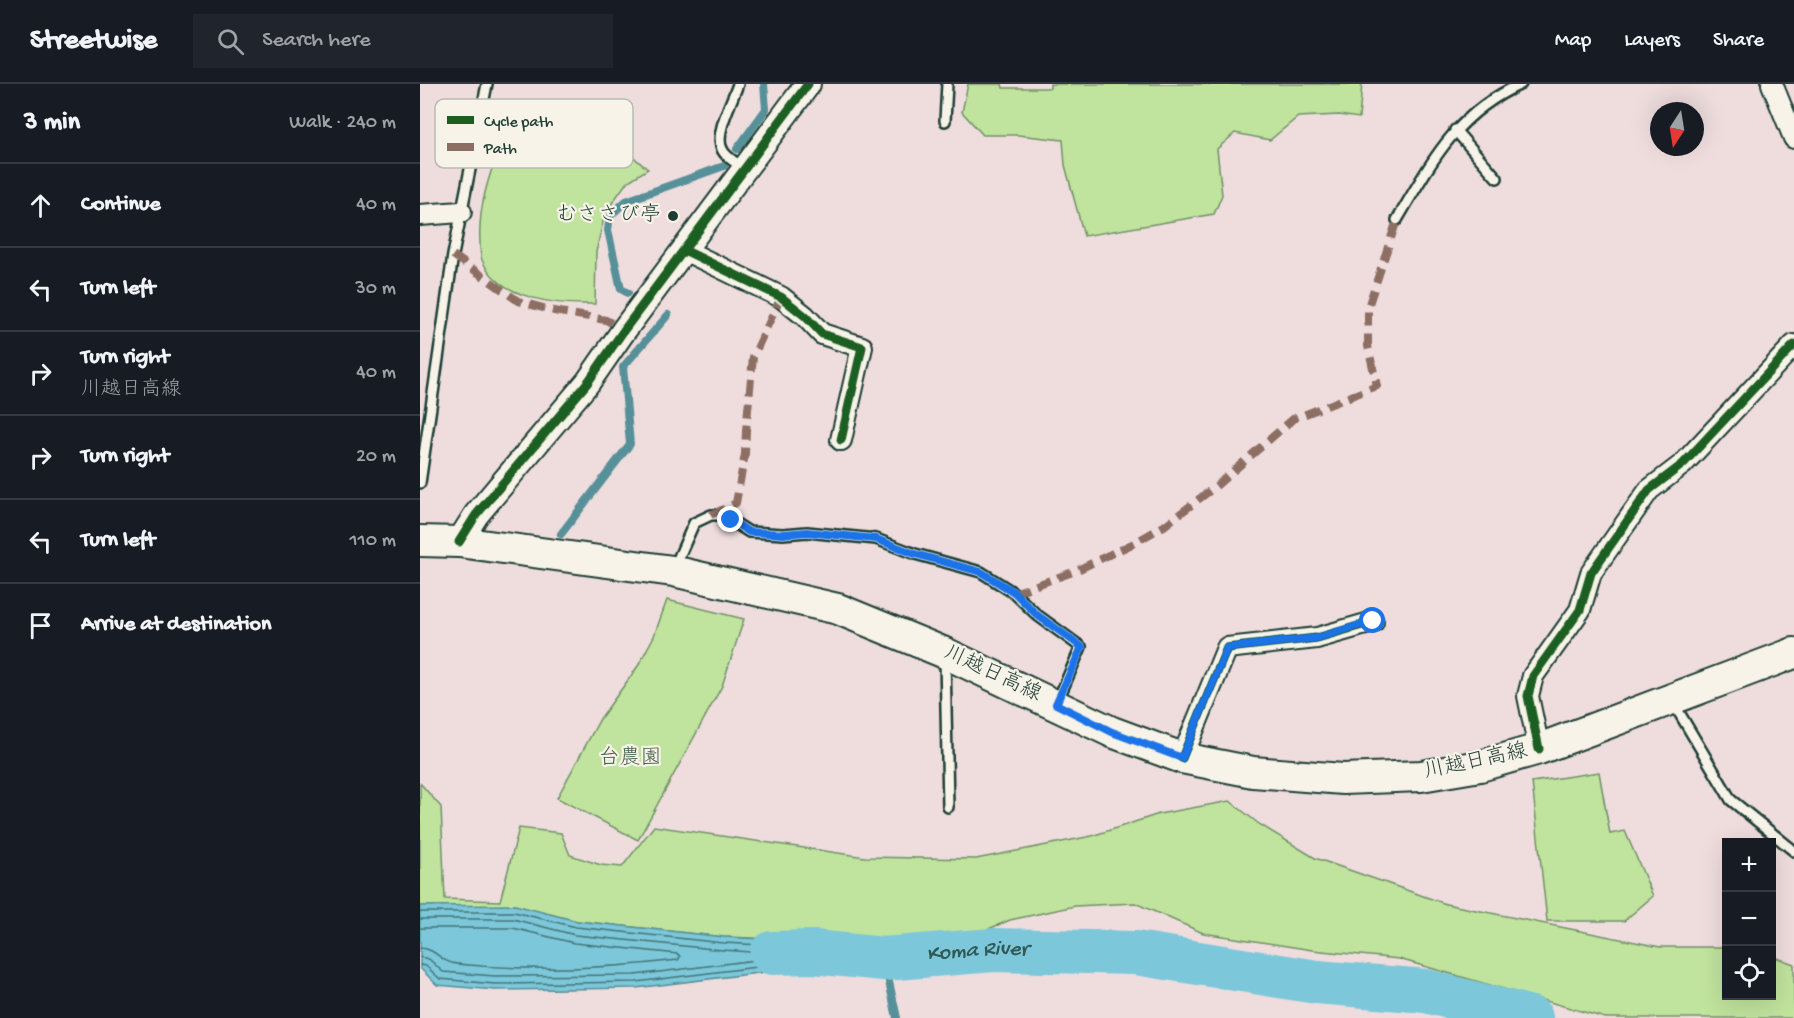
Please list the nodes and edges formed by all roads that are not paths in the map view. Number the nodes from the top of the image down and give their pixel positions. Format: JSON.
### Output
{"nodes":[{"id":1,"x":487,"y":84,"type":"edge"},
{"id":2,"x":738,"y":84,"type":"edge"},
{"id":3,"x":808,"y":84,"type":"edge"},
{"id":4,"x":947,"y":84,"type":"edge"},
{"id":5,"x":1521,"y":84,"type":"edge"},
{"id":6,"x":1772,"y":84,"type":"edge"},
{"id":7,"x":484,"y":99,"type":"edge"},
{"id":8,"x":945,"y":121,"type":"dead end"},
{"id":9,"x":1455,"y":130,"type":"junction"},
{"id":10,"x":1794,"y":138,"type":"edge"},
{"id":11,"x":470,"y":168,"type":"edge"},
{"id":12,"x":745,"y":170,"type":"junction"},
{"id":13,"x":1497,"y":178,"type":"dead end"},
{"id":14,"x":461,"y":212,"type":"junction"},
{"id":15,"x":420,"y":215,"type":"edge"},
{"id":16,"x":1397,"y":220,"type":"dead end"},
{"id":17,"x":684,"y":249,"type":"junction"},
{"id":18,"x":1794,"y":345,"type":"edge"},
{"id":19,"x":841,"y":440,"type":"dead end"},
{"id":20,"x":420,"y":483,"type":"edge"},
{"id":21,"x":420,"y":541,"type":"edge"},
{"id":22,"x":459,"y":542,"type":"junction"},
{"id":23,"x":673,"y":571,"type":"junction"},
{"id":24,"x":1373,"y":621,"type":"dead end"},
{"id":25,"x":945,"y":653,"type":"junction"},
{"id":26,"x":1794,"y":653,"type":"edge"},
{"id":27,"x":1671,"y":699,"type":"junction"},
{"id":28,"x":1056,"y":704,"type":"junction"},
{"id":29,"x":1539,"y":749,"type":"junction"},
{"id":30,"x":1182,"y":758,"type":"junction"},
{"id":31,"x":948,"y":807,"type":"dead end"},
{"id":32,"x":1794,"y":851,"type":"edge"}],
"edges":[{"from":1,"to":7,"type":"lane"},
{"from":2,"to":12,"type":"lane"},
{"from":3,"to":12,"type":"street"},
{"from":4,"to":8,"type":"lane"},
{"from":5,"to":9,"type":"lane"},
{"from":6,"to":10,"type":"street"},
{"from":9,"to":13,"type":"lane"},
{"from":9,"to":16,"type":"lane"},
{"from":11,"to":14,"type":"lane"},
{"from":12,"to":17,"type":"street"},
{"from":14,"to":15,"type":"street"},
{"from":14,"to":20,"type":"lane"},
{"from":17,"to":19,"type":"street"},
{"from":17,"to":22,"type":"street"},
{"from":18,"to":29,"type":"street"},
{"from":21,"to":22,"type":"main road","name":"川越日高線"},
{"from":22,"to":23,"type":"main road","name":"川越日高線"},
{"from":23,"to":25,"type":"main road","name":"川越日高線"},
{"from":23,"to":28,"type":"lane"},
{"from":24,"to":30,"type":"street"},
{"from":25,"to":28,"type":"main road","name":"川越日高線"},
{"from":25,"to":31,"type":"lane"},
{"from":26,"to":27,"type":"main road","name":"川越日高線"},
{"from":27,"to":29,"type":"main road","name":"川越日高線"},
{"from":27,"to":32,"type":"lane"},
{"from":28,"to":30,"type":"main road","name":"川越日高線"},
{"from":29,"to":30,"type":"main road","name":"川越日高線"}]}
